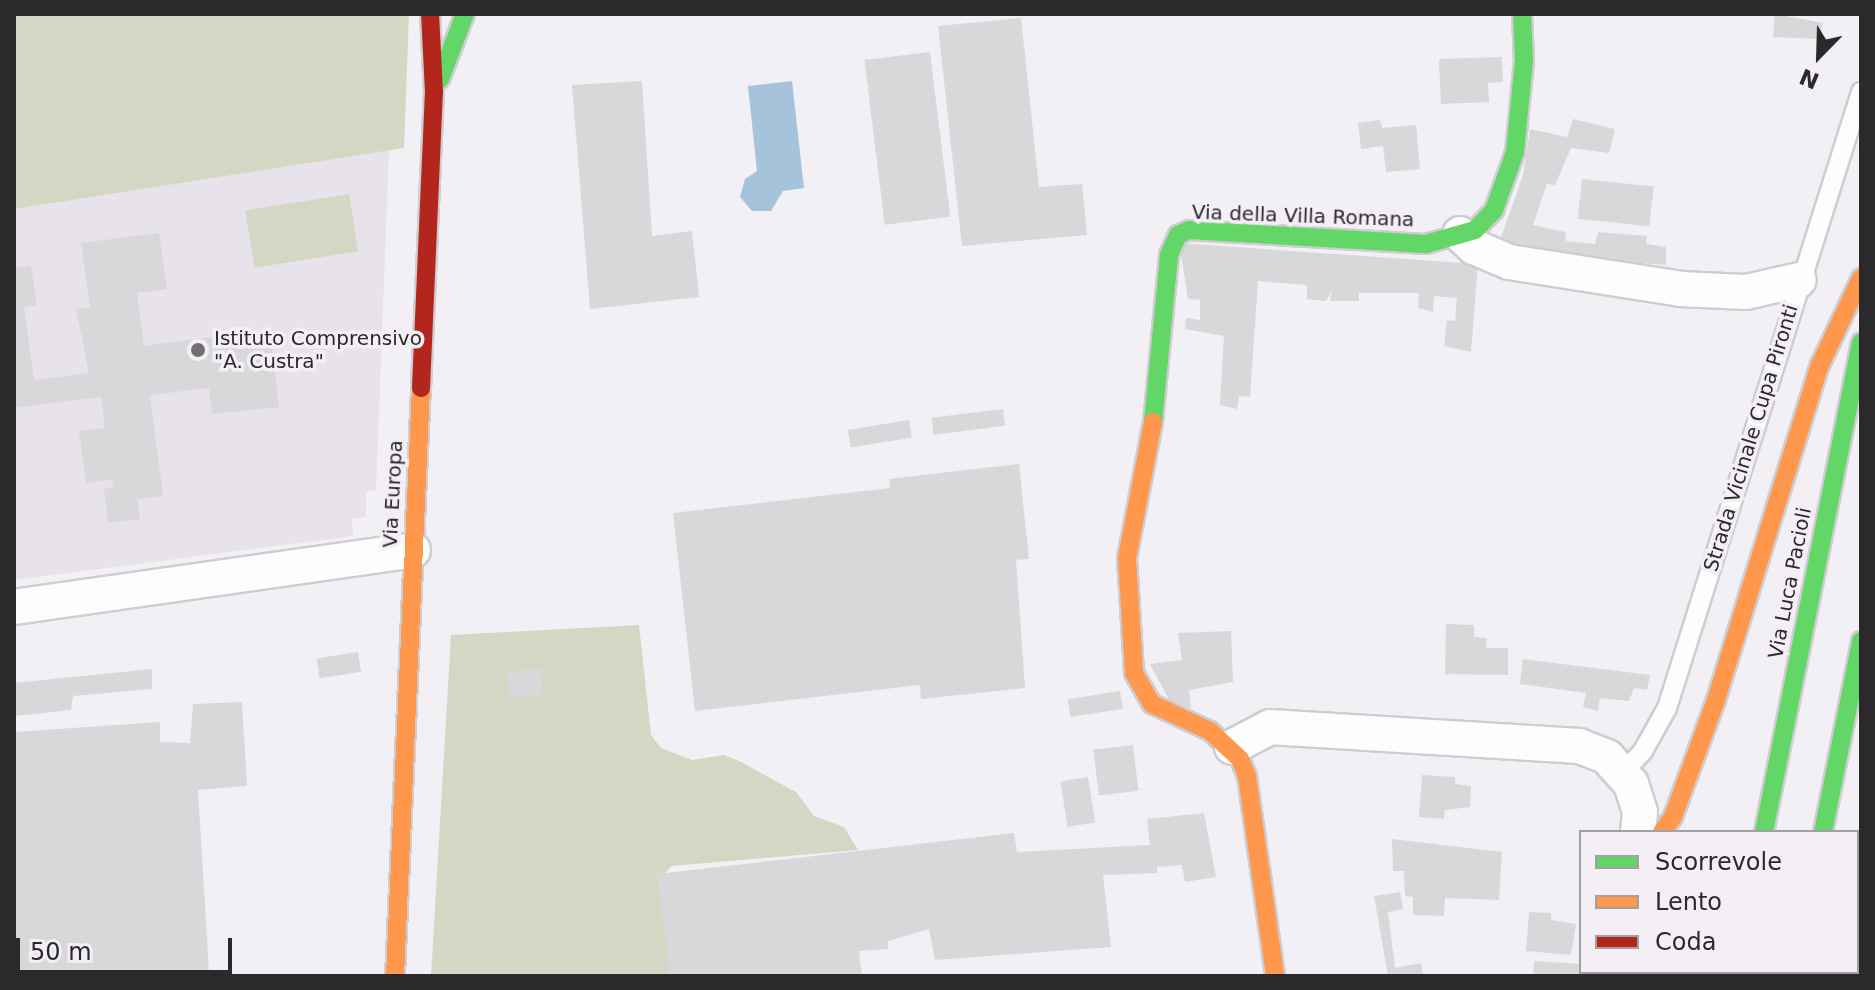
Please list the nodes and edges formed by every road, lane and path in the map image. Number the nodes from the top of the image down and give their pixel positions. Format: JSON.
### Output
{"nodes":[{"id":1,"x":430,"y":14,"type":"edge"},
{"id":2,"x":465,"y":14,"type":"edge"},
{"id":3,"x":1522,"y":14,"type":"edge"},
{"id":4,"x":434,"y":92,"type":"junction"},
{"id":5,"x":1861,"y":92,"type":"edge"},
{"id":6,"x":1460,"y":234,"type":"junction"},
{"id":7,"x":1861,"y":278,"type":"edge"},
{"id":8,"x":1799,"y":280,"type":"junction"},
{"id":9,"x":1861,"y":343,"type":"edge"},
{"id":10,"x":413,"y":550,"type":"junction"},
{"id":11,"x":14,"y":607,"type":"edge"},
{"id":12,"x":1861,"y":641,"type":"edge"},
{"id":13,"x":1232,"y":747,"type":"junction"},
{"id":14,"x":1622,"y":773,"type":"junction"},
{"id":15,"x":1638,"y":830,"type":"edge"},
{"id":16,"x":1663,"y":830,"type":"edge"},
{"id":17,"x":1764,"y":830,"type":"edge"},
{"id":18,"x":1823,"y":830,"type":"edge"},
{"id":19,"x":395,"y":976,"type":"edge"},
{"id":20,"x":1275,"y":976,"type":"edge"}],
"edges":[{"from":1,"to":4,"type":"street","name":"Via Europa"},
{"from":2,"to":4,"type":"street"},
{"from":3,"to":6,"type":"street","name":"Via della Villa Romana"},
{"from":4,"to":10,"type":"street","name":"Via Europa"},
{"from":5,"to":8,"type":"lane","name":"Strada Vicinale Cupa Pironti"},
{"from":6,"to":8,"type":"street"},
{"from":6,"to":13,"type":"street","name":"Via della Villa Romana"},
{"from":7,"to":16,"type":"street"},
{"from":8,"to":14,"type":"lane","name":"Strada Vicinale Cupa Pironti"},
{"from":9,"to":17,"type":"street","name":"Via Luca Pacioli"},
{"from":10,"to":11,"type":"street"},
{"from":10,"to":19,"type":"street","name":"Via Europa"},
{"from":12,"to":18,"type":"street"},
{"from":13,"to":14,"type":"street"},
{"from":13,"to":20,"type":"street"},
{"from":14,"to":15,"type":"street"}]}
